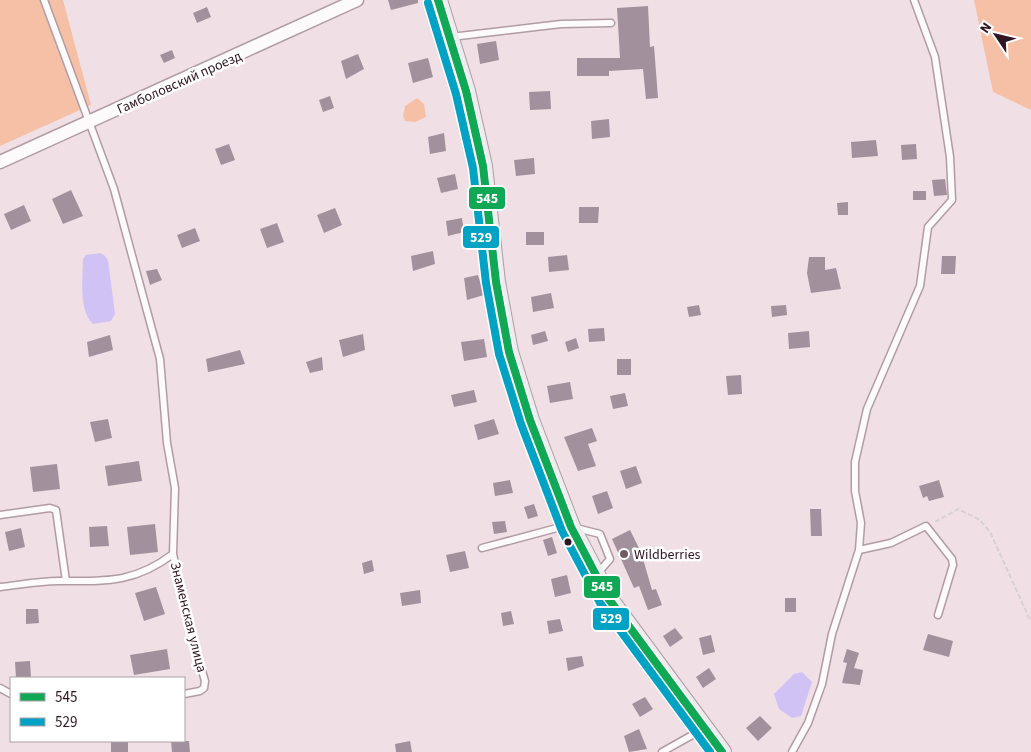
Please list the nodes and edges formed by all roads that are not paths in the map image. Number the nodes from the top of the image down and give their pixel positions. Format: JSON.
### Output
{"nodes":[{"id":1,"x":44,"y":0,"type":"edge"},
{"id":2,"x":357,"y":0,"type":"edge"},
{"id":3,"x":438,"y":0,"type":"edge"},
{"id":4,"x":914,"y":0,"type":"edge"},
{"id":5,"x":611,"y":23,"type":"dead end"},
{"id":6,"x":450,"y":37,"type":"junction"},
{"id":7,"x":88,"y":123,"type":"junction"},
{"id":8,"x":0,"y":162,"type":"edge"},
{"id":9,"x":0,"y":515,"type":"edge"},
{"id":10,"x":571,"y":526,"type":"junction"},
{"id":11,"x":482,"y":548,"type":"dead end"},
{"id":12,"x":858,"y":550,"type":"junction"},
{"id":13,"x":173,"y":554,"type":"junction"},
{"id":14,"x":66,"y":581,"type":"junction"},
{"id":15,"x":0,"y":587,"type":"edge"},
{"id":16,"x":938,"y":615,"type":"dead end"},
{"id":17,"x":185,"y":694,"type":"edge"},
{"id":18,"x":704,"y":728,"type":"junction"},
{"id":19,"x":662,"y":752,"type":"edge"},
{"id":20,"x":722,"y":752,"type":"edge"},
{"id":21,"x":792,"y":752,"type":"edge"}],
"edges":[{"from":1,"to":7,"type":"lane"},
{"from":2,"to":7,"type":"street","name":"Гамболовский проезд"},
{"from":3,"to":6,"type":"main road"},
{"from":4,"to":12,"type":"lane"},
{"from":5,"to":6,"type":"lane"},
{"from":6,"to":10,"type":"main road"},
{"from":7,"to":8,"type":"street","name":"Гамболовский проезд"},
{"from":7,"to":13,"type":"lane"},
{"from":9,"to":14,"type":"lane"},
{"from":10,"to":11,"type":"lane"},
{"from":10,"to":18,"type":"main road"},
{"from":12,"to":16,"type":"lane"},
{"from":12,"to":21,"type":"lane"},
{"from":13,"to":14,"type":"lane","name":"Знаменская улица"},
{"from":13,"to":17,"type":"lane","name":"Знаменская улица"},
{"from":14,"to":15,"type":"lane","name":"Знаменская улица"},
{"from":18,"to":19,"type":"lane"},
{"from":18,"to":20,"type":"main road"}]}
